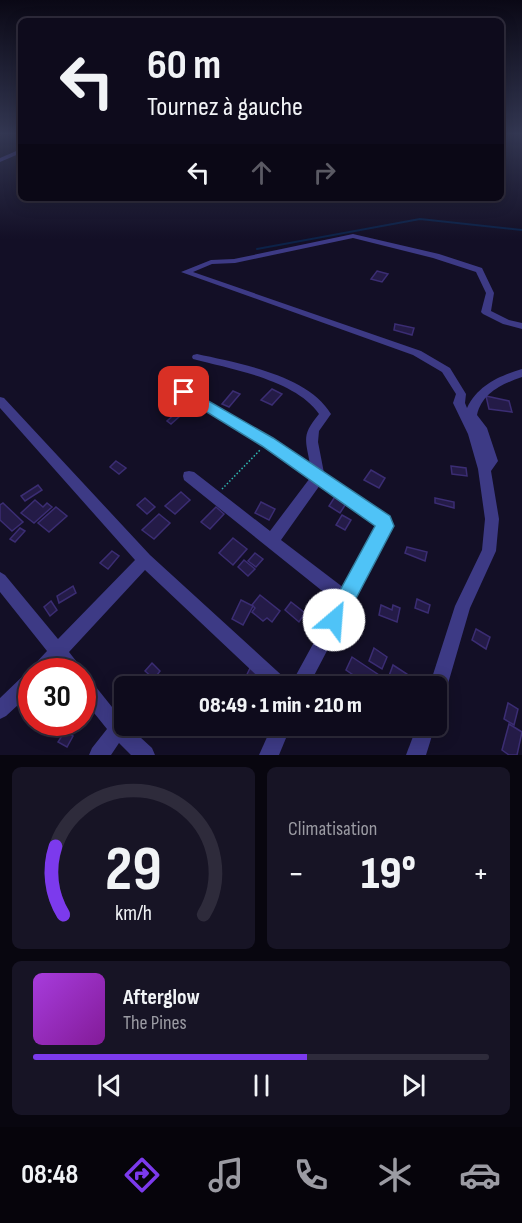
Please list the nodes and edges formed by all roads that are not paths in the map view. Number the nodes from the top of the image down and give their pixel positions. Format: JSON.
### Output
{"nodes":[{"id":1,"x":522,"y":326,"type":"edge"},
{"id":2,"x":197,"y":357,"type":"dead end"},
{"id":3,"x":522,"y":374,"type":"edge"},
{"id":4,"x":184,"y":392,"type":"dead end"},
{"id":5,"x":0,"y":401,"type":"edge"},
{"id":6,"x":483,"y":469,"type":"junction"},
{"id":7,"x":189,"y":476,"type":"dead end"},
{"id":8,"x":318,"y":477,"type":"junction"},
{"id":9,"x":271,"y":542,"type":"junction"},
{"id":10,"x":145,"y":560,"type":"junction"},
{"id":11,"x":0,"y":580,"type":"edge"},
{"id":12,"x":345,"y":599,"type":"junction"},
{"id":13,"x":59,"y":652,"type":"junction"},
{"id":14,"x":53,"y":658,"type":"edge"},
{"id":15,"x":64,"y":658,"type":"edge"},
{"id":16,"x":270,"y":676,"type":"edge"},
{"id":17,"x":305,"y":676,"type":"edge"},
{"id":18,"x":442,"y":676,"type":"edge"},
{"id":19,"x":18,"y":693,"type":"edge"},
{"id":20,"x":96,"y":701,"type":"edge"},
{"id":21,"x":0,"y":710,"type":"edge"},
{"id":22,"x":114,"y":724,"type":"edge"},
{"id":23,"x":114,"y":734,"type":"edge"},
{"id":24,"x":125,"y":736,"type":"edge"},
{"id":25,"x":278,"y":736,"type":"edge"},
{"id":26,"x":423,"y":736,"type":"edge"},
{"id":27,"x":99,"y":755,"type":"edge"},
{"id":28,"x":145,"y":755,"type":"edge"},
{"id":29,"x":269,"y":755,"type":"edge"},
{"id":30,"x":416,"y":755,"type":"edge"}],
"edges":[{"from":1,"to":6,"type":"street"},
{"from":2,"to":8,"type":"street"},
{"from":3,"to":6,"type":"street"},
{"from":4,"to":8,"type":"street"},
{"from":5,"to":10,"type":"street"},
{"from":6,"to":18,"type":"street"},
{"from":7,"to":9,"type":"street"},
{"from":8,"to":9,"type":"street"},
{"from":8,"to":12,"type":"street"},
{"from":9,"to":12,"type":"street"},
{"from":10,"to":13,"type":"street"},
{"from":10,"to":16,"type":"street"},
{"from":11,"to":13,"type":"street"},
{"from":12,"to":17,"type":"street"},
{"from":13,"to":14,"type":"street"},
{"from":13,"to":15,"type":"street"},
{"from":19,"to":21,"type":"street"},
{"from":20,"to":22,"type":"street"},
{"from":23,"to":27,"type":"street"},
{"from":24,"to":28,"type":"street"},
{"from":25,"to":29,"type":"street"},
{"from":26,"to":30,"type":"street"}]}
